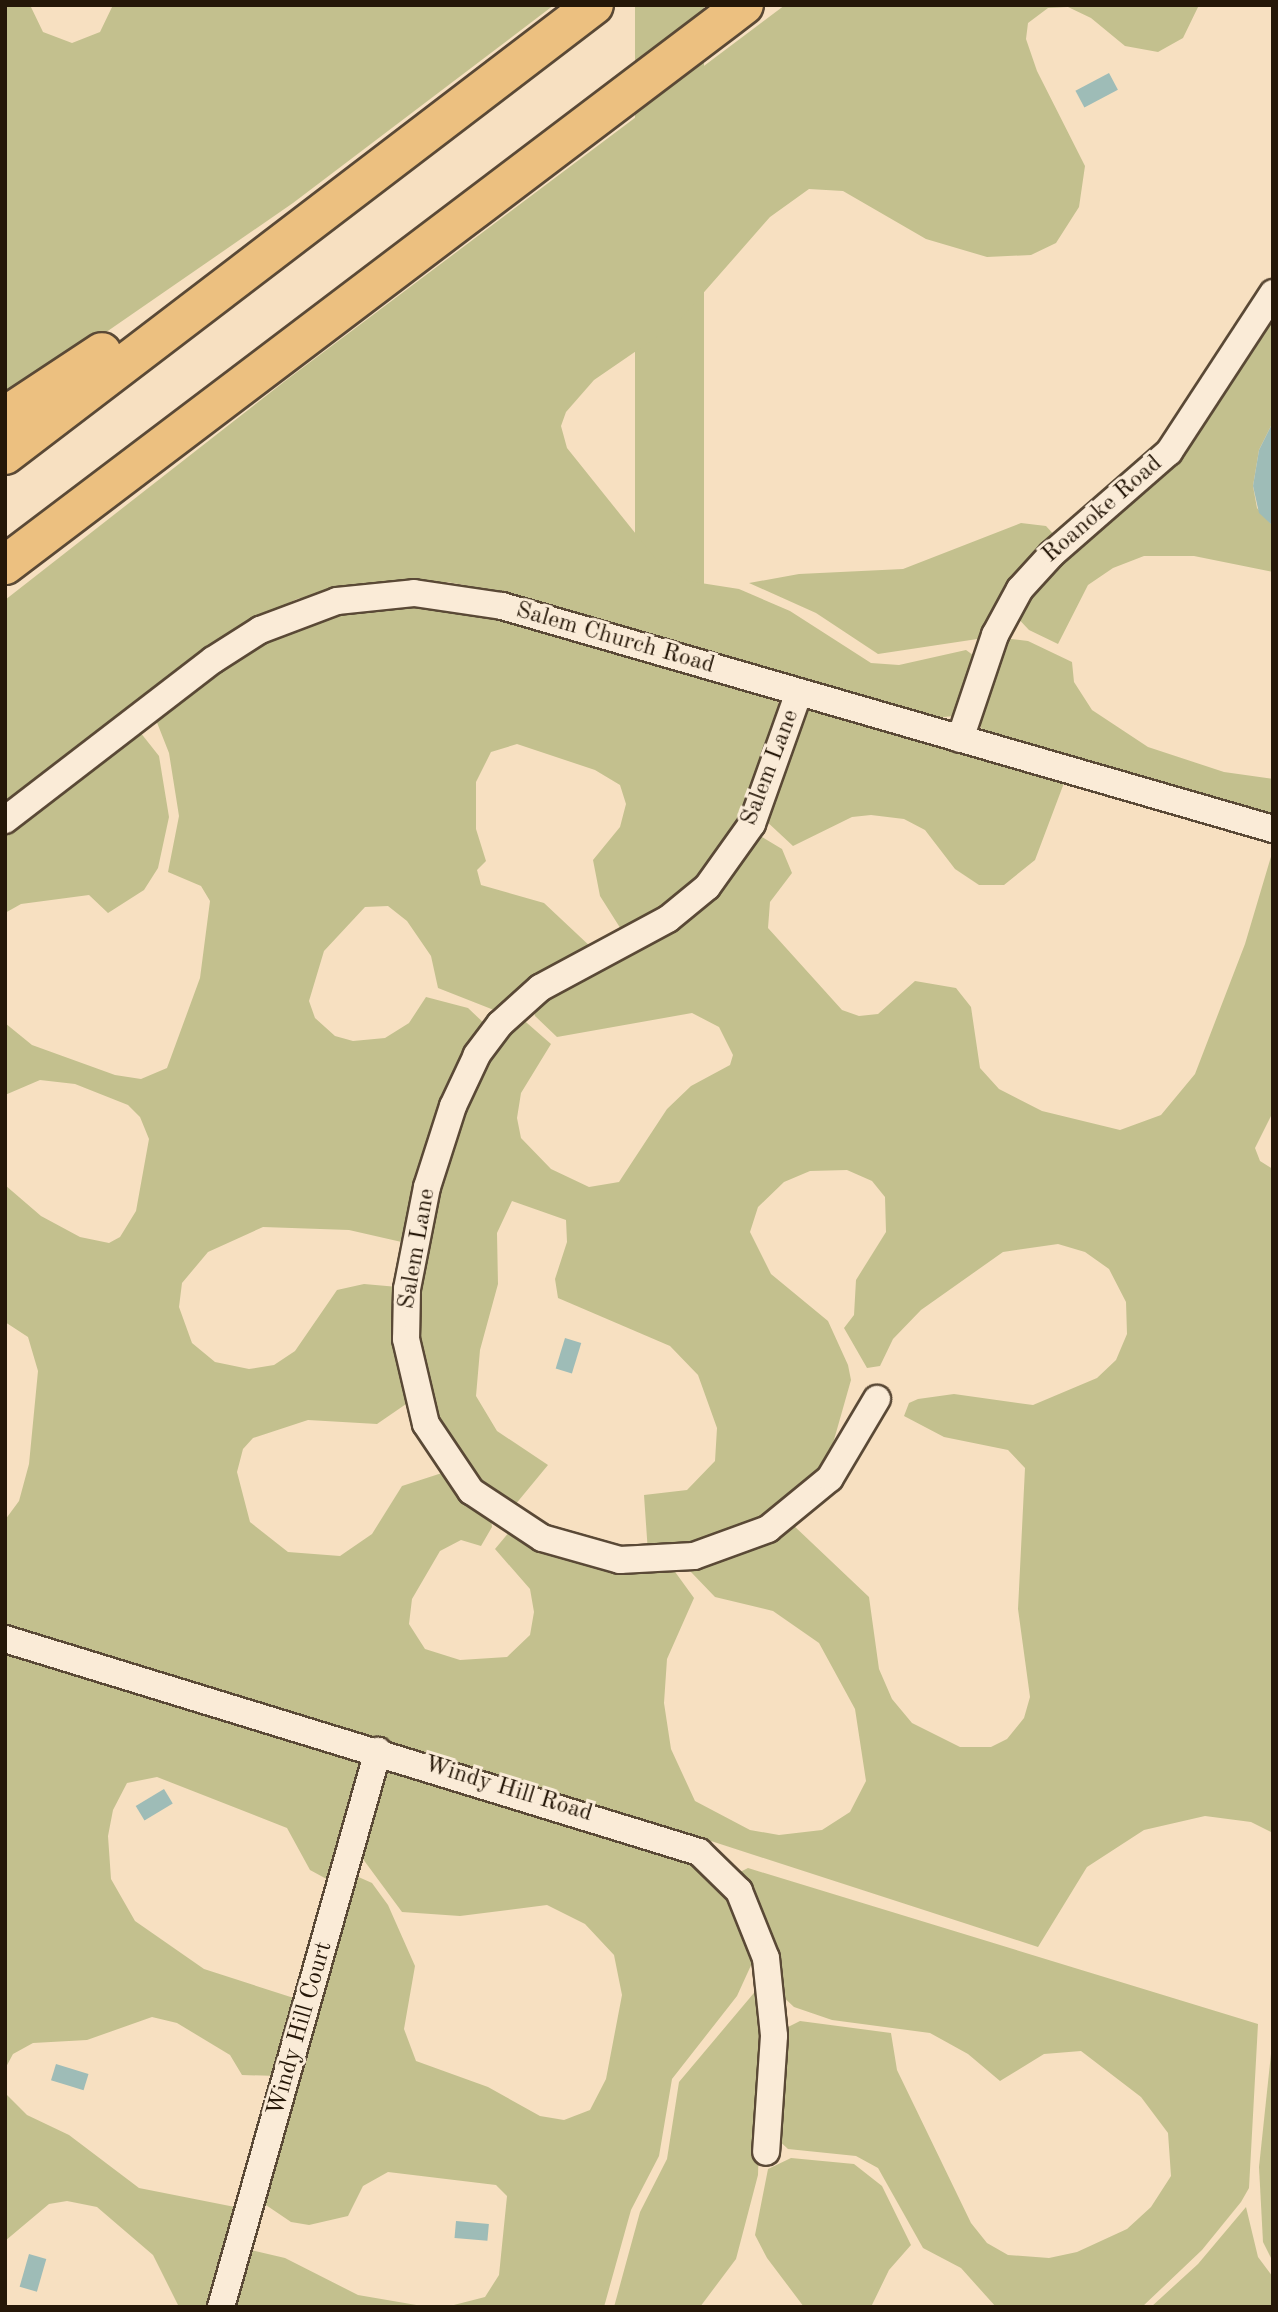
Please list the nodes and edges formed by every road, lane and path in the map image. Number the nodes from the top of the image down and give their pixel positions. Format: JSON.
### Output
{"nodes":[{"id":1,"x":594,"y":5,"type":"edge"},
{"id":2,"x":744,"y":5,"type":"edge"},
{"id":3,"x":309,"y":222,"type":"junction"},
{"id":4,"x":1273,"y":293,"type":"edge"},
{"id":5,"x":5,"y":416,"type":"edge"},
{"id":6,"x":5,"y":455,"type":"edge"},
{"id":7,"x":104,"y":489,"type":"junction"},
{"id":8,"x":5,"y":565,"type":"edge"},
{"id":9,"x":5,"y":574,"type":"edge"},
{"id":10,"x":799,"y":692,"type":"junction"},
{"id":11,"x":960,"y":739,"type":"junction"},
{"id":12,"x":5,"y":820,"type":"edge"},
{"id":13,"x":1273,"y":829,"type":"edge"},
{"id":14,"x":877,"y":1399,"type":"dead end"},
{"id":15,"x":5,"y":1639,"type":"edge"},
{"id":16,"x":378,"y":1751,"type":"junction"},
{"id":17,"x":766,"y":2151,"type":"dead end"},
{"id":18,"x":221,"y":2307,"type":"edge"}],
"edges":[{"from":1,"to":3,"type":"highway"},
{"from":2,"to":7,"type":"highway"},
{"from":3,"to":5,"type":"highway"},
{"from":3,"to":6,"type":"highway"},
{"from":4,"to":11,"type":"street","name":"Roanoke Road"},
{"from":7,"to":8,"type":"highway"},
{"from":7,"to":9,"type":"highway"},
{"from":10,"to":11,"type":"street","name":"Salem Church Road"},
{"from":10,"to":12,"type":"street","name":"Salem Church Road"},
{"from":10,"to":14,"type":"street","name":"Salem Lane"},
{"from":11,"to":13,"type":"street","name":"Salem Church Road"},
{"from":15,"to":16,"type":"street","name":"Windy Hill Road"},
{"from":16,"to":17,"type":"street","name":"Windy Hill Road"},
{"from":16,"to":18,"type":"street","name":"Windy Hill Court"}]}
